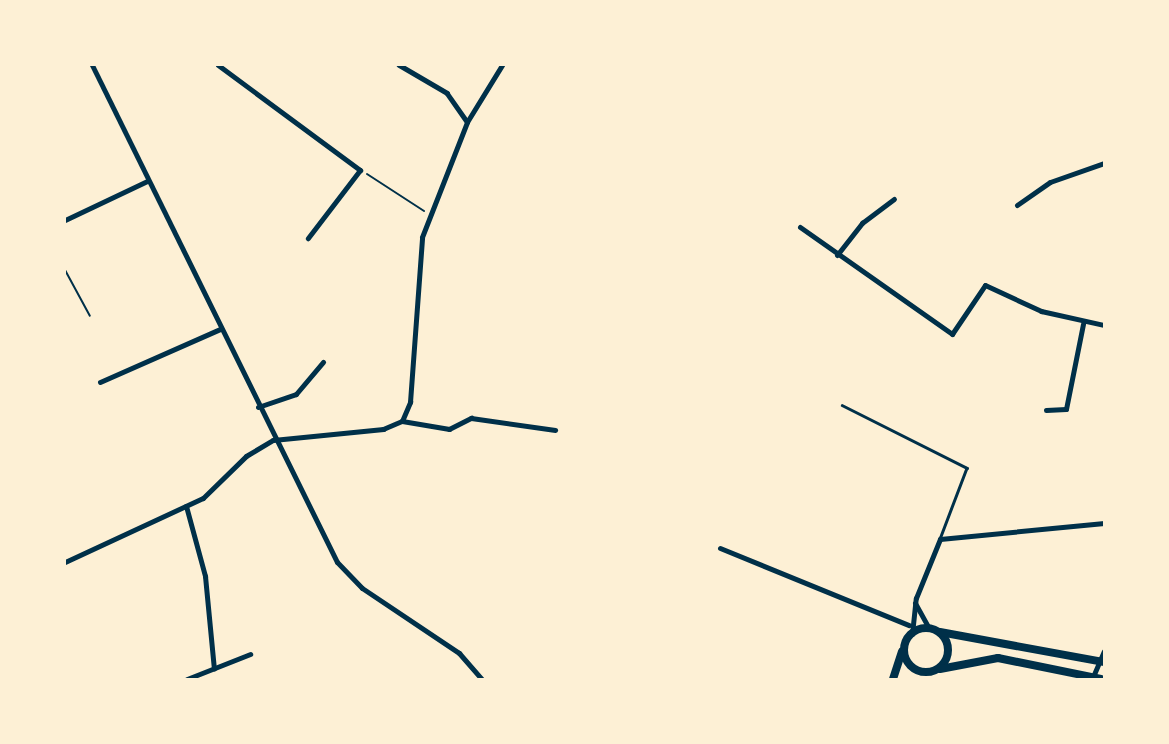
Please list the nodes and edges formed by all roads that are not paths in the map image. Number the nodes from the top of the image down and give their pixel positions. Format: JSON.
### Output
{"nodes":[{"id":1,"x":92,"y":65,"type":"edge"},
{"id":2,"x":218,"y":65,"type":"edge"},
{"id":3,"x":399,"y":65,"type":"edge"},
{"id":4,"x":502,"y":65,"type":"edge"},
{"id":5,"x":467,"y":122,"type":"junction"},
{"id":6,"x":1104,"y":163,"type":"edge"},
{"id":7,"x":147,"y":181,"type":"junction"},
{"id":8,"x":894,"y":199,"type":"dead end"},
{"id":9,"x":1017,"y":205,"type":"dead end"},
{"id":10,"x":65,"y":220,"type":"edge"},
{"id":11,"x":800,"y":227,"type":"dead end"},
{"id":12,"x":308,"y":238,"type":"dead end"},
{"id":13,"x":837,"y":255,"type":"junction"},
{"id":14,"x":1083,"y":324,"type":"junction"},
{"id":15,"x":1104,"y":325,"type":"edge"},
{"id":16,"x":220,"y":329,"type":"junction"},
{"id":17,"x":323,"y":362,"type":"dead end"},
{"id":18,"x":100,"y":382,"type":"dead end"},
{"id":19,"x":842,"y":405,"type":"dead end"},
{"id":20,"x":257,"y":407,"type":"junction"},
{"id":21,"x":1046,"y":410,"type":"dead end"},
{"id":22,"x":401,"y":421,"type":"junction"},
{"id":23,"x":555,"y":430,"type":"dead end"},
{"id":24,"x":273,"y":440,"type":"junction"},
{"id":25,"x":186,"y":506,"type":"junction"},
{"id":26,"x":1104,"y":523,"type":"edge"},
{"id":27,"x":940,"y":539,"type":"junction"},
{"id":28,"x":720,"y":548,"type":"dead end"},
{"id":29,"x":65,"y":562,"type":"edge"},
{"id":30,"x":915,"y":603,"type":"junction"},
{"id":31,"x":929,"y":628,"type":"junction"},
{"id":32,"x":911,"y":629,"type":"junction"},
{"id":33,"x":940,"y":632,"type":"junction"},
{"id":34,"x":904,"y":645,"type":"junction"},
{"id":35,"x":1104,"y":651,"type":"edge"},
{"id":36,"x":250,"y":654,"type":"dead end"},
{"id":37,"x":1101,"y":661,"type":"edge"},
{"id":38,"x":214,"y":668,"type":"junction"},
{"id":39,"x":940,"y":669,"type":"junction"},
{"id":40,"x":926,"y":676,"type":"edge"},
{"id":41,"x":187,"y":679,"type":"edge"},
{"id":42,"x":482,"y":679,"type":"edge"},
{"id":43,"x":893,"y":679,"type":"edge"},
{"id":44,"x":1096,"y":679,"type":"edge"}],
"edges":[{"from":1,"to":7,"type":"street"},
{"from":2,"to":12,"type":"street"},
{"from":3,"to":5,"type":"street"},
{"from":4,"to":5,"type":"street"},
{"from":5,"to":22,"type":"street"},
{"from":6,"to":9,"type":"street"},
{"from":7,"to":10,"type":"street"},
{"from":7,"to":16,"type":"street"},
{"from":8,"to":13,"type":"street"},
{"from":11,"to":13,"type":"street"},
{"from":13,"to":14,"type":"street"},
{"from":14,"to":15,"type":"street"},
{"from":14,"to":21,"type":"street"},
{"from":16,"to":18,"type":"street"},
{"from":16,"to":20,"type":"street"},
{"from":17,"to":20,"type":"street"},
{"from":19,"to":27,"type":"lane"},
{"from":20,"to":24,"type":"street"},
{"from":22,"to":23,"type":"street"},
{"from":22,"to":24,"type":"street"},
{"from":24,"to":25,"type":"street"},
{"from":24,"to":42,"type":"street"},
{"from":25,"to":29,"type":"street"},
{"from":25,"to":38,"type":"street"},
{"from":26,"to":27,"type":"street"},
{"from":27,"to":30,"type":"street"},
{"from":28,"to":32,"type":"street"},
{"from":30,"to":31,"type":"street"},
{"from":30,"to":32,"type":"street"},
{"from":31,"to":32,"type":"main road"},
{"from":31,"to":33,"type":"main road"},
{"from":32,"to":34,"type":"main road"},
{"from":33,"to":37,"type":"main road"},
{"from":33,"to":39,"type":"main road"},
{"from":34,"to":40,"type":"main road"},
{"from":34,"to":43,"type":"main road"},
{"from":35,"to":37,"type":"street"},
{"from":36,"to":38,"type":"street"},
{"from":37,"to":44,"type":"street"},
{"from":38,"to":41,"type":"street"},
{"from":39,"to":40,"type":"main road"},
{"from":39,"to":44,"type":"main road"}]}
